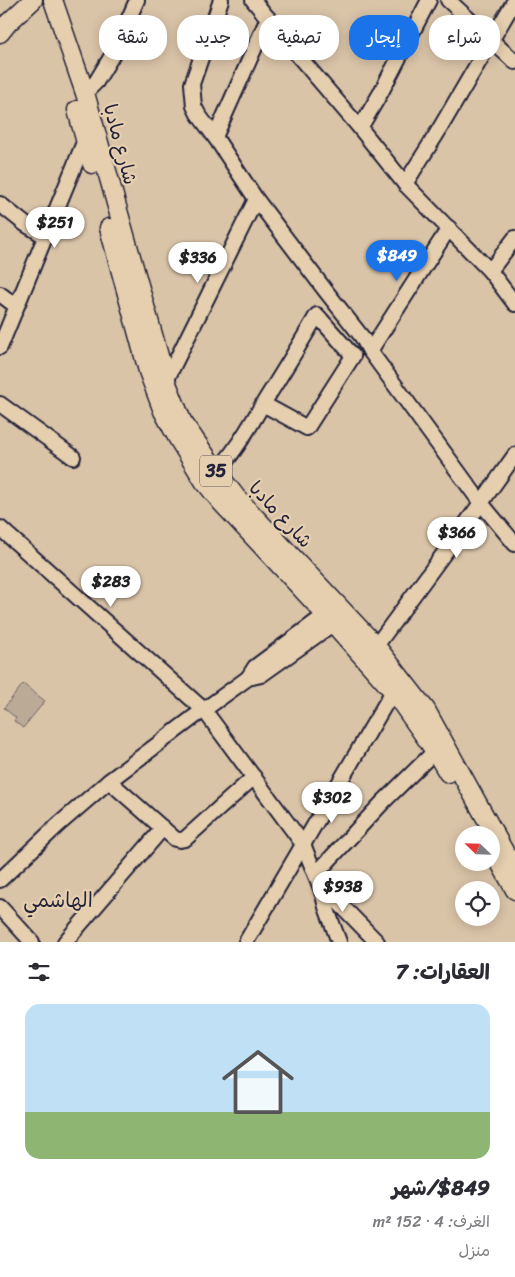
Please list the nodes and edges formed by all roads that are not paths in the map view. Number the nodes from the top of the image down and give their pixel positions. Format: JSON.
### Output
{"nodes":[{"id":1,"x":33,"y":0,"type":"edge"},
{"id":2,"x":40,"y":0,"type":"edge"},
{"id":3,"x":53,"y":0,"type":"edge"},
{"id":4,"x":137,"y":0,"type":"edge"},
{"id":5,"x":221,"y":0,"type":"edge"},
{"id":6,"x":253,"y":0,"type":"edge"},
{"id":7,"x":429,"y":0,"type":"edge"},
{"id":8,"x":448,"y":0,"type":"edge"},
{"id":9,"x":515,"y":0,"type":"edge"},
{"id":10,"x":266,"y":15,"type":"edge"},
{"id":11,"x":464,"y":15,"type":"edge"},
{"id":12,"x":500,"y":25,"type":"edge"},
{"id":13,"x":0,"y":32,"type":"edge"},
{"id":14,"x":259,"y":38,"type":"edge"},
{"id":15,"x":500,"y":48,"type":"edge"},
{"id":16,"x":302,"y":60,"type":"edge"},
{"id":17,"x":479,"y":60,"type":"edge"},
{"id":18,"x":515,"y":62,"type":"edge"},
{"id":19,"x":85,"y":93,"type":"junction"},
{"id":20,"x":360,"y":128,"type":"junction"},
{"id":21,"x":215,"y":137,"type":"junction"},
{"id":22,"x":85,"y":140,"type":"junction"},
{"id":23,"x":405,"y":184,"type":"junction"},
{"id":24,"x":256,"y":198,"type":"junction"},
{"id":25,"x":0,"y":204,"type":"edge"},
{"id":26,"x":449,"y":228,"type":"junction"},
{"id":27,"x":45,"y":236,"type":"junction"},
{"id":28,"x":515,"y":238,"type":"edge"},
{"id":29,"x":490,"y":271,"type":"junction"},
{"id":30,"x":0,"y":294,"type":"edge"},
{"id":31,"x":515,"y":304,"type":"edge"},
{"id":32,"x":16,"y":306,"type":"junction"},
{"id":33,"x":362,"y":337,"type":"junction"},
{"id":34,"x":0,"y":347,"type":"edge"},
{"id":35,"x":348,"y":350,"type":"junction"},
{"id":36,"x":370,"y":351,"type":"junction"},
{"id":37,"x":166,"y":381,"type":"junction"},
{"id":38,"x":0,"y":404,"type":"edge"},
{"id":39,"x":263,"y":404,"type":"junction"},
{"id":40,"x":515,"y":454,"type":"edge"},
{"id":41,"x":73,"y":457,"type":"dead end"},
{"id":42,"x":211,"y":476,"type":"junction"},
{"id":43,"x":481,"y":502,"type":"junction"},
{"id":44,"x":0,"y":528,"type":"edge"},
{"id":45,"x":515,"y":544,"type":"edge"},
{"id":46,"x":336,"y":615,"type":"junction"},
{"id":47,"x":376,"y":646,"type":"junction"},
{"id":48,"x":393,"y":691,"type":"junction"},
{"id":49,"x":204,"y":710,"type":"junction"},
{"id":50,"x":435,"y":751,"type":"junction"},
{"id":51,"x":254,"y":777,"type":"junction"},
{"id":52,"x":109,"y":781,"type":"junction"},
{"id":53,"x":479,"y":826,"type":"edge"},
{"id":54,"x":163,"y":828,"type":"junction"},
{"id":55,"x":303,"y":844,"type":"junction"},
{"id":56,"x":500,"y":863,"type":"edge"},
{"id":57,"x":515,"y":871,"type":"edge"},
{"id":58,"x":316,"y":874,"type":"junction"},
{"id":59,"x":0,"y":880,"type":"edge"},
{"id":60,"x":515,"y":890,"type":"edge"},
{"id":61,"x":322,"y":891,"type":"junction"},
{"id":62,"x":0,"y":907,"type":"edge"},
{"id":63,"x":32,"y":942,"type":"edge"},
{"id":64,"x":65,"y":942,"type":"edge"},
{"id":65,"x":246,"y":942,"type":"edge"},
{"id":66,"x":339,"y":942,"type":"edge"},
{"id":67,"x":378,"y":942,"type":"edge"}],
"edges":[{"from":1,"to":13,"type":"main road"},
{"from":2,"to":22,"type":"main road","name":"شارع مادبا","number":"35"},
{"from":3,"to":19,"type":"main road","name":"شارع مادبا","number":"35"},
{"from":4,"to":19,"type":"street"},
{"from":5,"to":21,"type":"street"},
{"from":6,"to":10,"type":"street"},
{"from":7,"to":20,"type":"street"},
{"from":8,"to":11,"type":"street"},
{"from":9,"to":12,"type":"street"},
{"from":14,"to":21,"type":"street"},
{"from":15,"to":18,"type":"street"},
{"from":16,"to":20,"type":"street"},
{"from":17,"to":23,"type":"street"},
{"from":19,"to":37,"type":"main road","name":"شارع مادبا","number":"35"},
{"from":20,"to":23,"type":"street"},
{"from":21,"to":24,"type":"street"},
{"from":22,"to":27,"type":"street"},
{"from":22,"to":42,"type":"main road","name":"شارع مادبا","number":"35"},
{"from":23,"to":26,"type":"street"},
{"from":24,"to":33,"type":"street"},
{"from":24,"to":37,"type":"street"},
{"from":25,"to":27,"type":"street"},
{"from":26,"to":29,"type":"street"},
{"from":26,"to":36,"type":"street"},
{"from":27,"to":32,"type":"street"},
{"from":28,"to":29,"type":"street"},
{"from":29,"to":31,"type":"street"},
{"from":30,"to":32,"type":"street"},
{"from":32,"to":34,"type":"street"},
{"from":33,"to":35,"type":"street"},
{"from":33,"to":36,"type":"street"},
{"from":35,"to":39,"type":"street"},
{"from":35,"to":39,"type":"street"},
{"from":36,"to":43,"type":"street"},
{"from":37,"to":42,"type":"main road","name":"شارع مادبا","number":"35"},
{"from":38,"to":41,"type":"street"},
{"from":39,"to":42,"type":"street"},
{"from":40,"to":43,"type":"street"},
{"from":42,"to":46,"type":"main road","name":"شارع مادبا","number":"35"},
{"from":43,"to":45,"type":"street"},
{"from":43,"to":47,"type":"street"},
{"from":44,"to":49,"type":"street"},
{"from":46,"to":47,"type":"main road","name":"شارع مادبا","number":"35"},
{"from":46,"to":48,"type":"main road","name":"شارع مادبا","number":"35"},
{"from":46,"to":49,"type":"street"},
{"from":47,"to":57,"type":"main road","name":"شارع مادبا","number":"35"},
{"from":48,"to":50,"type":"main road","name":"شارع مادبا","number":"35"},
{"from":48,"to":55,"type":"street"},
{"from":49,"to":51,"type":"street"},
{"from":49,"to":52,"type":"street"},
{"from":50,"to":53,"type":"main road","name":"شارع مادبا","number":"35"},
{"from":50,"to":58,"type":"street"},
{"from":51,"to":54,"type":"street"},
{"from":51,"to":55,"type":"street"},
{"from":52,"to":54,"type":"street"},
{"from":52,"to":59,"type":"street"},
{"from":54,"to":64,"type":"street"},
{"from":55,"to":58,"type":"street"},
{"from":55,"to":65,"type":"street"},
{"from":56,"to":60,"type":"main road"},
{"from":58,"to":61,"type":"street"},
{"from":61,"to":66,"type":"street"},
{"from":61,"to":67,"type":"street"},
{"from":62,"to":63,"type":"street"}]}
